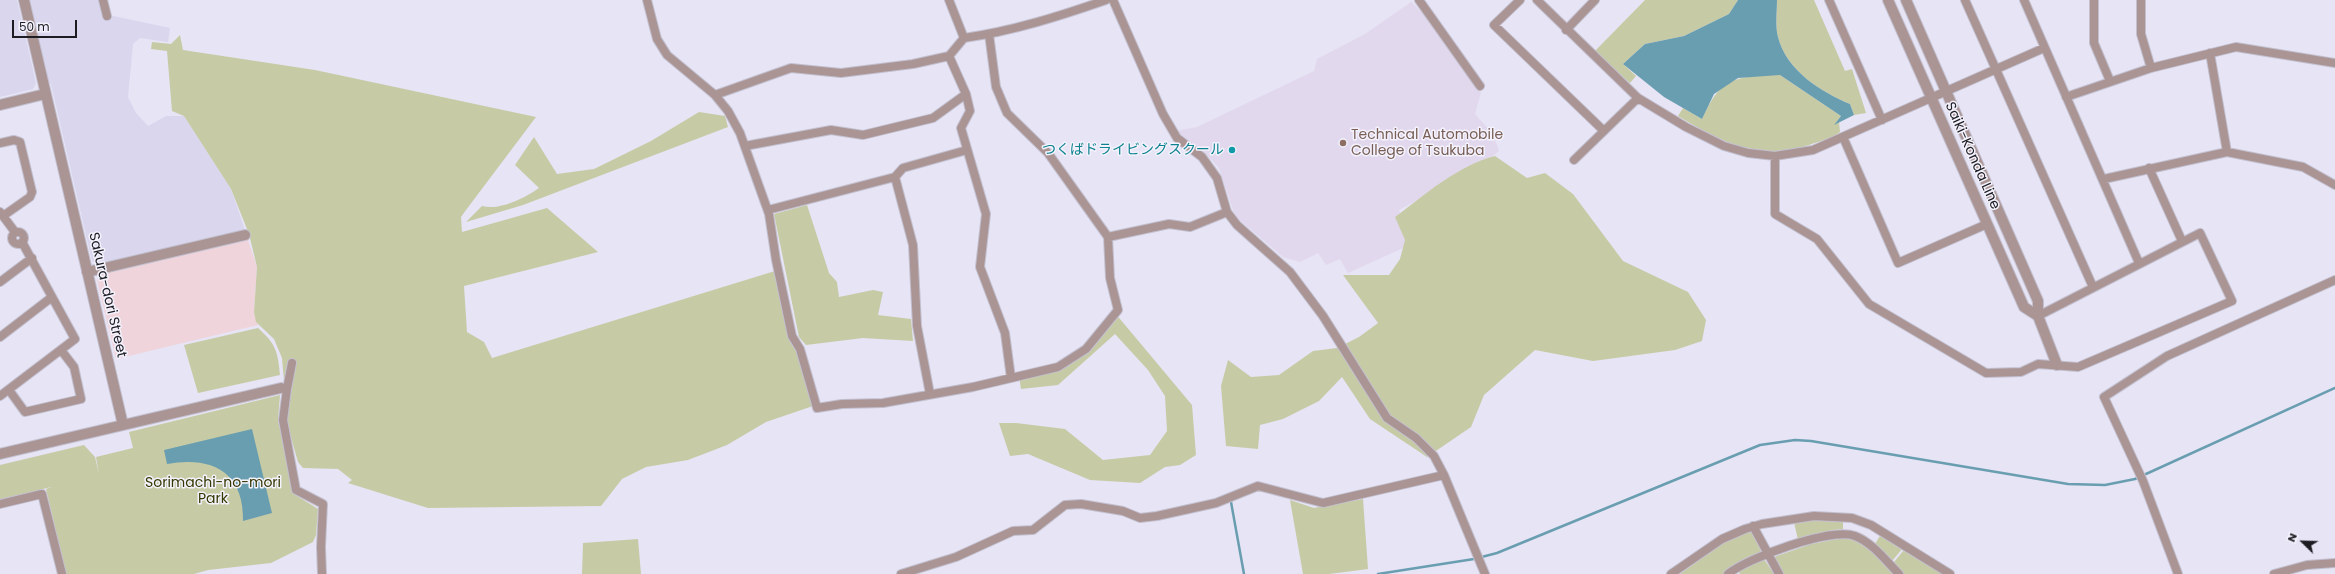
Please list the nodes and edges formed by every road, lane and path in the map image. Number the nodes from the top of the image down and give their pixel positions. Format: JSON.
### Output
{"nodes":[{"id":1,"x":24,"y":0,"type":"edge"},
{"id":2,"x":103,"y":0,"type":"edge"},
{"id":3,"x":646,"y":0,"type":"edge"},
{"id":4,"x":949,"y":0,"type":"edge"},
{"id":5,"x":1106,"y":0,"type":"edge"},
{"id":6,"x":1113,"y":0,"type":"edge"},
{"id":7,"x":1419,"y":0,"type":"edge"},
{"id":8,"x":1520,"y":0,"type":"edge"},
{"id":9,"x":1536,"y":0,"type":"edge"},
{"id":10,"x":1595,"y":0,"type":"edge"},
{"id":11,"x":1829,"y":0,"type":"edge"},
{"id":12,"x":1888,"y":0,"type":"edge"},
{"id":13,"x":1906,"y":0,"type":"edge"},
{"id":14,"x":1965,"y":0,"type":"edge"},
{"id":15,"x":2024,"y":0,"type":"edge"},
{"id":16,"x":2094,"y":0,"type":"edge"},
{"id":17,"x":2140,"y":0,"type":"edge"},
{"id":18,"x":107,"y":16,"type":"dead end"},
{"id":19,"x":1566,"y":30,"type":"junction"},
{"id":20,"x":989,"y":34,"type":"junction"},
{"id":21,"x":964,"y":38,"type":"junction"},
{"id":22,"x":2044,"y":48,"type":"junction"},
{"id":23,"x":2210,"y":53,"type":"junction"},
{"id":24,"x":949,"y":56,"type":"junction"},
{"id":25,"x":2335,"y":63,"type":"edge"},
{"id":26,"x":2151,"y":68,"type":"junction"},
{"id":27,"x":1996,"y":70,"type":"junction"},
{"id":28,"x":2110,"y":81,"type":"junction"},
{"id":29,"x":1480,"y":86,"type":"dead end"},
{"id":30,"x":1946,"y":91,"type":"junction"},
{"id":31,"x":45,"y":94,"type":"junction"},
{"id":32,"x":966,"y":94,"type":"junction"},
{"id":33,"x":716,"y":95,"type":"junction"},
{"id":34,"x":2066,"y":97,"type":"junction"},
{"id":35,"x":1638,"y":98,"type":"junction"},
{"id":36,"x":1931,"y":98,"type":"junction"},
{"id":37,"x":0,"y":105,"type":"edge"},
{"id":38,"x":1882,"y":120,"type":"junction"},
{"id":39,"x":1604,"y":131,"type":"junction"},
{"id":40,"x":1843,"y":137,"type":"junction"},
{"id":41,"x":0,"y":144,"type":"edge"},
{"id":42,"x":745,"y":146,"type":"junction"},
{"id":43,"x":967,"y":150,"type":"junction"},
{"id":44,"x":2227,"y":152,"type":"junction"},
{"id":45,"x":1775,"y":156,"type":"junction"},
{"id":46,"x":1574,"y":160,"type":"dead end"},
{"id":47,"x":2149,"y":168,"type":"junction"},
{"id":48,"x":895,"y":177,"type":"junction"},
{"id":49,"x":2104,"y":179,"type":"junction"},
{"id":50,"x":2335,"y":186,"type":"edge"},
{"id":51,"x":768,"y":210,"type":"junction"},
{"id":52,"x":1227,"y":212,"type":"junction"},
{"id":53,"x":2,"y":214,"type":"edge"},
{"id":54,"x":1987,"y":224,"type":"junction"},
{"id":55,"x":245,"y":235,"type":"dead end"},
{"id":56,"x":1108,"y":237,"type":"junction"},
{"id":57,"x":2182,"y":241,"type":"junction"},
{"id":58,"x":32,"y":258,"type":"junction"},
{"id":59,"x":2139,"y":263,"type":"junction"},
{"id":60,"x":87,"y":272,"type":"junction"},
{"id":61,"x":2335,"y":280,"type":"edge"},
{"id":62,"x":0,"y":282,"type":"edge"},
{"id":63,"x":2093,"y":287,"type":"junction"},
{"id":64,"x":52,"y":297,"type":"junction"},
{"id":65,"x":2038,"y":316,"type":"junction"},
{"id":66,"x":0,"y":336,"type":"edge"},
{"id":67,"x":61,"y":350,"type":"junction"},
{"id":68,"x":292,"y":363,"type":"dead end"},
{"id":69,"x":2057,"y":365,"type":"junction"},
{"id":70,"x":1011,"y":378,"type":"junction"},
{"id":71,"x":284,"y":389,"type":"junction"},
{"id":72,"x":9,"y":390,"type":"junction"},
{"id":73,"x":930,"y":394,"type":"junction"},
{"id":74,"x":0,"y":396,"type":"edge"},
{"id":75,"x":123,"y":425,"type":"junction"},
{"id":76,"x":0,"y":454,"type":"edge"},
{"id":77,"x":1444,"y":475,"type":"junction"},
{"id":78,"x":0,"y":504,"type":"edge"},
{"id":79,"x":1753,"y":526,"type":"junction"},
{"id":80,"x":1767,"y":554,"type":"junction"},
{"id":81,"x":2335,"y":563,"type":"edge"},
{"id":82,"x":62,"y":574,"type":"edge"},
{"id":83,"x":322,"y":574,"type":"edge"},
{"id":84,"x":901,"y":574,"type":"edge"},
{"id":85,"x":1485,"y":574,"type":"edge"},
{"id":86,"x":1671,"y":574,"type":"edge"},
{"id":87,"x":1728,"y":574,"type":"edge"},
{"id":88,"x":1778,"y":574,"type":"edge"},
{"id":89,"x":1899,"y":574,"type":"edge"},
{"id":90,"x":1950,"y":574,"type":"edge"},
{"id":91,"x":2178,"y":574,"type":"edge"},
{"id":92,"x":2274,"y":574,"type":"edge"}],
"edges":[{"from":1,"to":31,"type":"street","name":"Sakura-dori Street"},
{"from":2,"to":18,"type":"street"},
{"from":3,"to":33,"type":"street"},
{"from":4,"to":21,"type":"street"},
{"from":5,"to":20,"type":"street"},
{"from":6,"to":52,"type":"street"},
{"from":7,"to":29,"type":"street"},
{"from":8,"to":39,"type":"street"},
{"from":9,"to":19,"type":"street"},
{"from":10,"to":19,"type":"street"},
{"from":11,"to":38,"type":"street"},
{"from":12,"to":36,"type":"street","name":"Saiki-Konda Line"},
{"from":13,"to":30,"type":"street","name":"Saiki-Konda Line"},
{"from":14,"to":27,"type":"street"},
{"from":15,"to":22,"type":"street"},
{"from":16,"to":28,"type":"street"},
{"from":17,"to":26,"type":"street"},
{"from":19,"to":35,"type":"street"},
{"from":20,"to":21,"type":"street"},
{"from":20,"to":56,"type":"street"},
{"from":21,"to":24,"type":"street"},
{"from":22,"to":27,"type":"street"},
{"from":22,"to":34,"type":"street"},
{"from":23,"to":25,"type":"street"},
{"from":23,"to":26,"type":"street"},
{"from":23,"to":44,"type":"street"},
{"from":24,"to":32,"type":"street"},
{"from":24,"to":33,"type":"street"},
{"from":26,"to":28,"type":"street"},
{"from":27,"to":30,"type":"street"},
{"from":27,"to":63,"type":"street"},
{"from":28,"to":34,"type":"street"},
{"from":30,"to":36,"type":"street"},
{"from":30,"to":65,"type":"street","name":"Saiki-Konda Line"},
{"from":31,"to":37,"type":"street"},
{"from":31,"to":60,"type":"street","name":"Sakura-dori Street"},
{"from":32,"to":42,"type":"street"},
{"from":32,"to":43,"type":"street"},
{"from":33,"to":42,"type":"street"},
{"from":34,"to":49,"type":"street"},
{"from":35,"to":39,"type":"street"},
{"from":35,"to":45,"type":"street"},
{"from":36,"to":38,"type":"street"},
{"from":36,"to":54,"type":"street","name":"Saiki-Konda Line"},
{"from":38,"to":40,"type":"street"},
{"from":39,"to":46,"type":"street"},
{"from":40,"to":45,"type":"street"},
{"from":40,"to":54,"type":"street"},
{"from":41,"to":53,"type":"street"},
{"from":42,"to":51,"type":"street"},
{"from":43,"to":48,"type":"street"},
{"from":43,"to":70,"type":"street"},
{"from":44,"to":47,"type":"street"},
{"from":44,"to":50,"type":"street"},
{"from":45,"to":69,"type":"street"},
{"from":47,"to":49,"type":"street"},
{"from":47,"to":57,"type":"street"},
{"from":48,"to":51,"type":"street"},
{"from":48,"to":73,"type":"street"},
{"from":49,"to":59,"type":"street"},
{"from":51,"to":73,"type":"street"},
{"from":52,"to":56,"type":"street"},
{"from":52,"to":77,"type":"street"},
{"from":53,"to":58,"type":"street"},
{"from":54,"to":65,"type":"street","name":"Saiki-Konda Line"},
{"from":55,"to":60,"type":"street"},
{"from":56,"to":70,"type":"street"},
{"from":57,"to":59,"type":"street"},
{"from":57,"to":69,"type":"street"},
{"from":58,"to":62,"type":"street"},
{"from":58,"to":64,"type":"street"},
{"from":59,"to":63,"type":"street"},
{"from":60,"to":75,"type":"street","name":"Sakura-dori Street"},
{"from":61,"to":91,"type":"street"},
{"from":63,"to":65,"type":"street"},
{"from":64,"to":66,"type":"street"},
{"from":64,"to":67,"type":"street"},
{"from":65,"to":69,"type":"street","name":"Saiki-Konda Line"},
{"from":67,"to":72,"type":"street"},
{"from":67,"to":72,"type":"street"},
{"from":68,"to":71,"type":"street"},
{"from":70,"to":73,"type":"street"},
{"from":71,"to":75,"type":"street"},
{"from":71,"to":83,"type":"street"},
{"from":72,"to":74,"type":"street"},
{"from":75,"to":76,"type":"street"},
{"from":77,"to":84,"type":"street"},
{"from":77,"to":85,"type":"street"},
{"from":78,"to":82,"type":"street"},
{"from":79,"to":80,"type":"street"},
{"from":79,"to":86,"type":"street"},
{"from":79,"to":90,"type":"street"},
{"from":80,"to":87,"type":"street"},
{"from":80,"to":88,"type":"street"},
{"from":80,"to":89,"type":"street"},
{"from":81,"to":92,"type":"street"}]}
